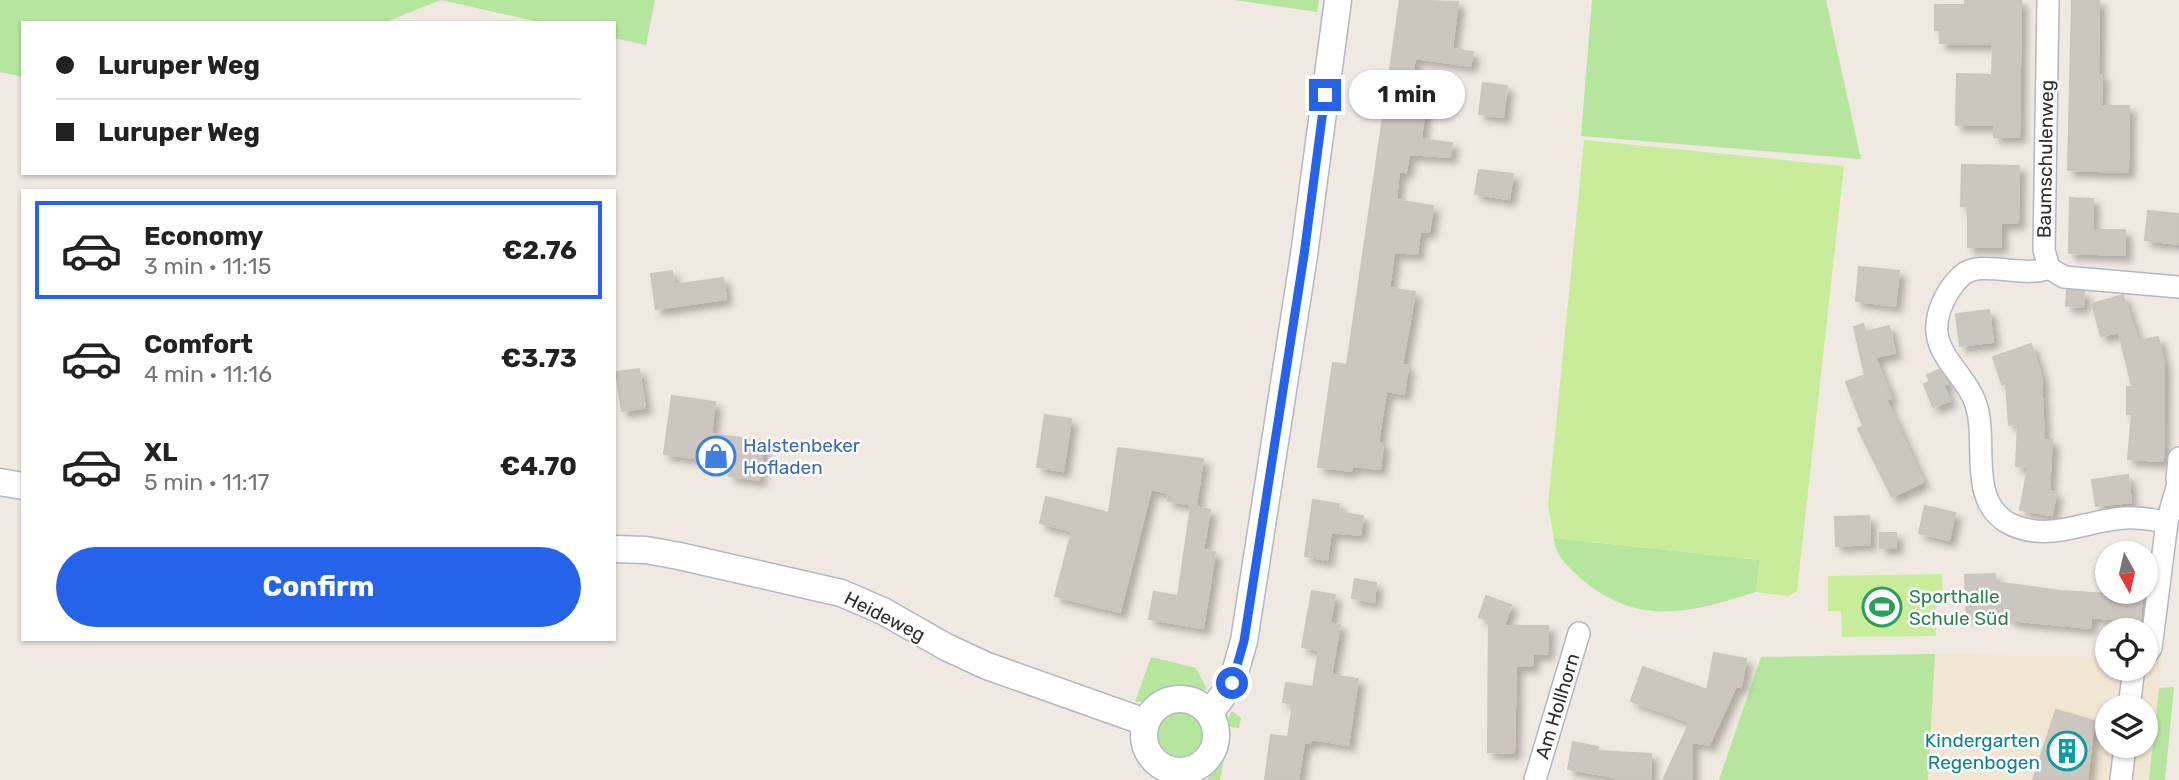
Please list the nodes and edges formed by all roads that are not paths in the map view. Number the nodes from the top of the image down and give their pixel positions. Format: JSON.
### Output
{"nodes":[{"id":1,"x":2048,"y":0,"type":"edge"},
{"id":2,"x":1338,"y":4,"type":"edge"},
{"id":3,"x":2049,"y":268,"type":"junction"},
{"id":4,"x":2179,"y":287,"type":"edge"},
{"id":5,"x":2178,"y":472,"type":"edge"},
{"id":6,"x":0,"y":482,"type":"edge"},
{"id":7,"x":21,"y":486,"type":"edge"},
{"id":8,"x":2167,"y":522,"type":"junction"},
{"id":9,"x":616,"y":550,"type":"edge"},
{"id":10,"x":2155,"y":618,"type":"edge"},
{"id":11,"x":1579,"y":633,"type":"dead end"},
{"id":12,"x":1210,"y":713,"type":"junction"},
{"id":13,"x":1145,"y":722,"type":"junction"},
{"id":14,"x":2124,"y":758,"type":"edge"},
{"id":15,"x":1188,"y":775,"type":"edge"},
{"id":16,"x":1535,"y":780,"type":"edge"},
{"id":17,"x":2121,"y":780,"type":"edge"}],
"edges":[{"from":1,"to":3,"type":"street","name":"Baumschulenweg"},
{"from":2,"to":12,"type":"street"},
{"from":3,"to":4,"type":"street"},
{"from":3,"to":8,"type":"street"},
{"from":5,"to":8,"type":"street"},
{"from":6,"to":7,"type":"street"},
{"from":8,"to":10,"type":"street"},
{"from":9,"to":13,"type":"street","name":"Heideweg"},
{"from":11,"to":16,"type":"street","name":"Am Hollhorn"},
{"from":12,"to":13,"type":"street"},
{"from":12,"to":15,"type":"street"},
{"from":13,"to":15,"type":"street"},
{"from":14,"to":17,"type":"street"}]}
